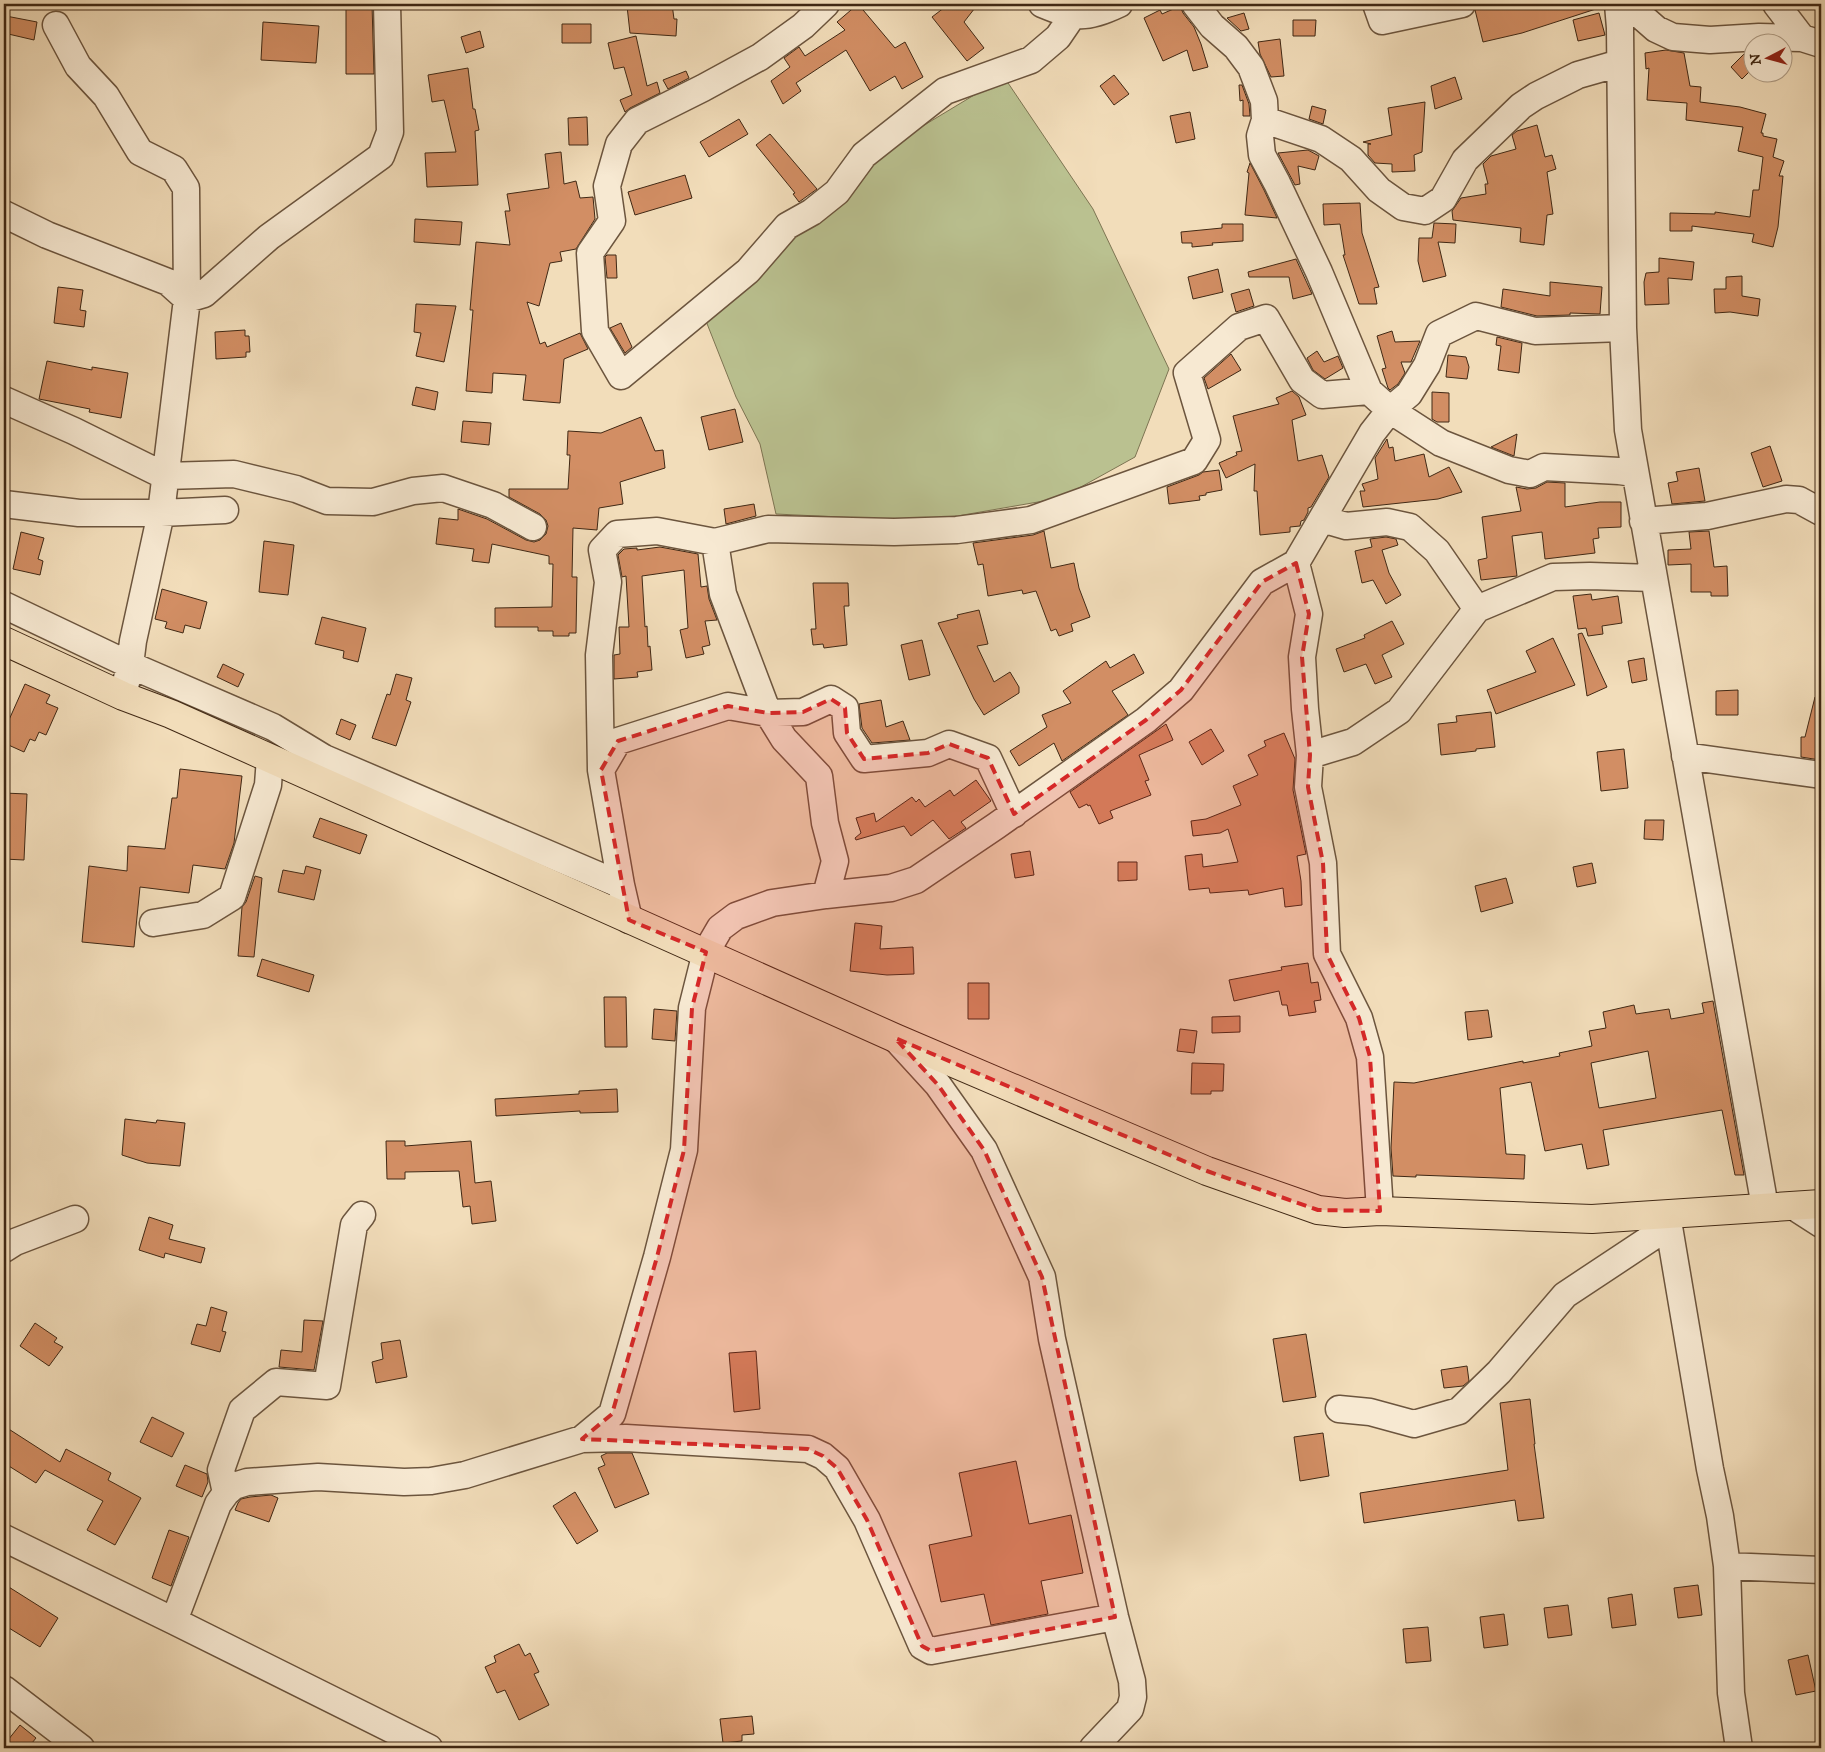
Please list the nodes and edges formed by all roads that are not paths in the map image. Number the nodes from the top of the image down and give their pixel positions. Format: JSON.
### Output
{"nodes":[{"id":1,"x":387,"y":4,"type":"edge"},
{"id":2,"x":826,"y":4,"type":"edge"},
{"id":3,"x":1042,"y":4,"type":"edge"},
{"id":4,"x":1119,"y":4,"type":"edge"},
{"id":5,"x":1195,"y":4,"type":"edge"},
{"id":6,"x":1376,"y":4,"type":"edge"},
{"id":7,"x":1462,"y":4,"type":"edge"},
{"id":8,"x":1776,"y":4,"type":"edge"},
{"id":9,"x":1634,"y":7,"type":"edge"},
{"id":10,"x":1073,"y":15,"type":"junction"},
{"id":11,"x":56,"y":25,"type":"dead end"},
{"id":12,"x":1811,"y":41,"type":"edge"},
{"id":13,"x":1620,"y":57,"type":"junction"},
{"id":14,"x":1265,"y":120,"type":"junction"},
{"id":15,"x":4,"y":214,"type":"edge"},
{"id":16,"x":187,"y":299,"type":"junction"},
{"id":17,"x":1623,"y":328,"type":"junction"},
{"id":18,"x":1369,"y":391,"type":"junction"},
{"id":19,"x":4,"y":400,"type":"edge"},
{"id":20,"x":1390,"y":410,"type":"junction"},
{"id":21,"x":1634,"y":473,"type":"junction"},
{"id":22,"x":165,"y":476,"type":"junction"},
{"id":23,"x":4,"y":504,"type":"edge"},
{"id":24,"x":225,"y":510,"type":"dead end"},
{"id":25,"x":1821,"y":512,"type":"edge"},
{"id":26,"x":161,"y":513,"type":"junction"},
{"id":27,"x":1322,"y":519,"type":"junction"},
{"id":28,"x":1642,"y":521,"type":"junction"},
{"id":29,"x":533,"y":527,"type":"dead end"},
{"id":30,"x":715,"y":542,"type":"junction"},
{"id":31,"x":1296,"y":563,"type":"junction"},
{"id":32,"x":1653,"y":578,"type":"junction"},
{"id":33,"x":4,"y":604,"type":"edge"},
{"id":34,"x":1477,"y":609,"type":"junction"},
{"id":35,"x":4,"y":641,"type":"edge"},
{"id":36,"x":130,"y":665,"type":"junction"},
{"id":37,"x":123,"y":696,"type":"junction"},
{"id":38,"x":768,"y":713,"type":"junction"},
{"id":39,"x":1310,"y":755,"type":"junction"},
{"id":40,"x":1685,"y":756,"type":"junction"},
{"id":41,"x":270,"y":758,"type":"junction"},
{"id":42,"x":601,"y":770,"type":"junction"},
{"id":43,"x":1821,"y":775,"type":"edge"},
{"id":44,"x":1014,"y":814,"type":"junction"},
{"id":45,"x":621,"y":885,"type":"junction"},
{"id":46,"x":826,"y":895,"type":"junction"},
{"id":47,"x":629,"y":920,"type":"junction"},
{"id":48,"x":153,"y":923,"type":"dead end"},
{"id":49,"x":706,"y":952,"type":"junction"},
{"id":50,"x":895,"y":1038,"type":"junction"},
{"id":51,"x":1821,"y":1204,"type":"edge"},
{"id":52,"x":1793,"y":1206,"type":"junction"},
{"id":53,"x":1765,"y":1207,"type":"junction"},
{"id":54,"x":1380,"y":1211,"type":"junction"},
{"id":55,"x":362,"y":1215,"type":"dead end"},
{"id":56,"x":75,"y":1220,"type":"dead end"},
{"id":57,"x":1668,"y":1221,"type":"junction"},
{"id":58,"x":1821,"y":1224,"type":"edge"},
{"id":59,"x":4,"y":1249,"type":"edge"},
{"id":60,"x":1339,"y":1409,"type":"dead end"},
{"id":61,"x":582,"y":1439,"type":"junction"},
{"id":62,"x":226,"y":1493,"type":"junction"},
{"id":63,"x":4,"y":1538,"type":"edge"},
{"id":64,"x":1727,"y":1566,"type":"junction"},
{"id":65,"x":1821,"y":1570,"type":"edge"},
{"id":66,"x":1115,"y":1616,"type":"junction"},
{"id":67,"x":174,"y":1621,"type":"junction"},
{"id":68,"x":4,"y":1689,"type":"edge"},
{"id":69,"x":65,"y":1744,"type":"edge"},
{"id":70,"x":429,"y":1748,"type":"edge"},
{"id":71,"x":1093,"y":1748,"type":"edge"},
{"id":72,"x":1739,"y":1748,"type":"edge"}],
"edges":[{"from":1,"to":16,"type":"street"},
{"from":2,"to":10,"type":"street"},
{"from":3,"to":10,"type":"street"},
{"from":4,"to":10,"type":"street"},
{"from":5,"to":14,"type":"street"},
{"from":6,"to":7,"type":"street"},
{"from":8,"to":12,"type":"street"},
{"from":9,"to":12,"type":"street"},
{"from":9,"to":13,"type":"street"},
{"from":11,"to":16,"type":"street"},
{"from":13,"to":14,"type":"street"},
{"from":13,"to":17,"type":"street"},
{"from":14,"to":18,"type":"street"},
{"from":15,"to":16,"type":"street"},
{"from":16,"to":22,"type":"street"},
{"from":17,"to":20,"type":"street"},
{"from":17,"to":21,"type":"street"},
{"from":18,"to":20,"type":"street"},
{"from":18,"to":30,"type":"street"},
{"from":19,"to":22,"type":"street"},
{"from":20,"to":21,"type":"street"},
{"from":20,"to":27,"type":"street"},
{"from":21,"to":28,"type":"street"},
{"from":22,"to":26,"type":"street"},
{"from":22,"to":29,"type":"street"},
{"from":23,"to":26,"type":"street"},
{"from":24,"to":26,"type":"street"},
{"from":25,"to":28,"type":"street"},
{"from":26,"to":36,"type":"street"},
{"from":27,"to":31,"type":"street"},
{"from":27,"to":34,"type":"street"},
{"from":28,"to":32,"type":"street"},
{"from":30,"to":38,"type":"street"},
{"from":30,"to":42,"type":"street"},
{"from":31,"to":39,"type":"street"},
{"from":31,"to":44,"type":"street"},
{"from":32,"to":34,"type":"street"},
{"from":32,"to":40,"type":"street"},
{"from":33,"to":36,"type":"street"},
{"from":34,"to":39,"type":"street"},
{"from":35,"to":37,"type":"main road"},
{"from":36,"to":37,"type":"street"},
{"from":36,"to":45,"type":"street"},
{"from":37,"to":41,"type":"main road"},
{"from":38,"to":42,"type":"street"},
{"from":38,"to":44,"type":"street"},
{"from":38,"to":46,"type":"street"},
{"from":39,"to":54,"type":"street"},
{"from":40,"to":43,"type":"street"},
{"from":40,"to":53,"type":"street"},
{"from":41,"to":47,"type":"main road"},
{"from":41,"to":48,"type":"street"},
{"from":42,"to":45,"type":"street"},
{"from":44,"to":46,"type":"street"},
{"from":45,"to":47,"type":"street"},
{"from":46,"to":49,"type":"street"},
{"from":47,"to":49,"type":"main road"},
{"from":49,"to":50,"type":"main road"},
{"from":49,"to":61,"type":"street"},
{"from":50,"to":54,"type":"main road"},
{"from":50,"to":66,"type":"street"},
{"from":51,"to":52,"type":"main road"},
{"from":52,"to":53,"type":"main road"},
{"from":52,"to":58,"type":"street"},
{"from":53,"to":57,"type":"main road"},
{"from":54,"to":57,"type":"main road"},
{"from":55,"to":62,"type":"street"},
{"from":56,"to":59,"type":"street"},
{"from":57,"to":60,"type":"street"},
{"from":57,"to":64,"type":"street"},
{"from":61,"to":62,"type":"street"},
{"from":61,"to":66,"type":"street"},
{"from":62,"to":67,"type":"street"},
{"from":63,"to":67,"type":"street"},
{"from":64,"to":65,"type":"street"},
{"from":64,"to":72,"type":"street"},
{"from":66,"to":71,"type":"street"},
{"from":67,"to":70,"type":"street"},
{"from":68,"to":69,"type":"street"}]}
